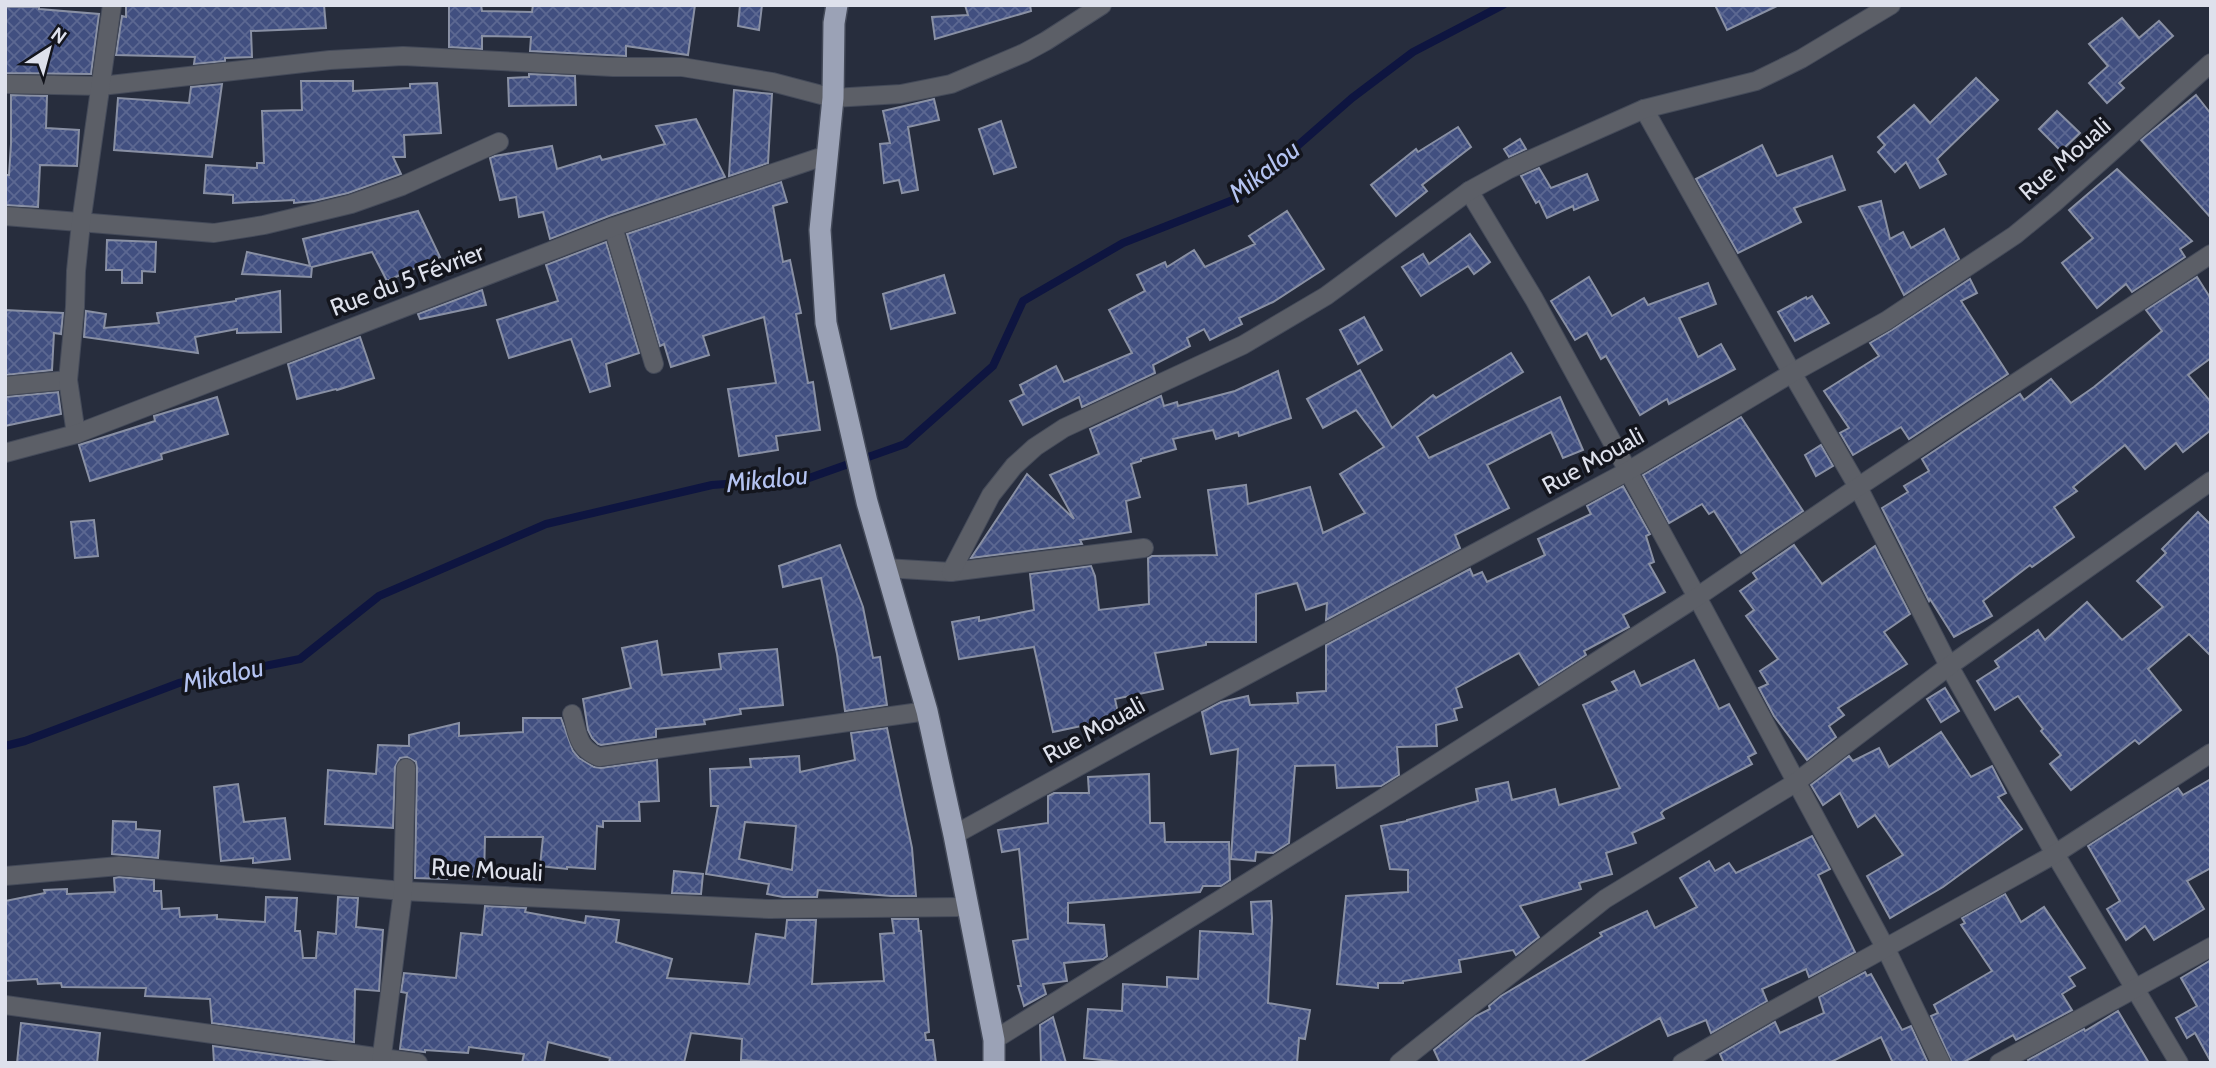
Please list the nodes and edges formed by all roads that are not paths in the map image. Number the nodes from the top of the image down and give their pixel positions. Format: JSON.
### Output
{"nodes":[{"id":1,"x":112,"y":5,"type":"edge"},
{"id":2,"x":837,"y":5,"type":"edge"},
{"id":3,"x":1102,"y":5,"type":"edge"},
{"id":4,"x":1891,"y":5,"type":"edge"},
{"id":5,"x":2211,"y":63,"type":"edge"},
{"id":6,"x":5,"y":84,"type":"edge"},
{"id":7,"x":101,"y":86,"type":"junction"},
{"id":8,"x":832,"y":98,"type":"junction"},
{"id":9,"x":1644,"y":109,"type":"junction"},
{"id":10,"x":499,"y":142,"type":"dead end"},
{"id":11,"x":827,"y":155,"type":"junction"},
{"id":12,"x":1469,"y":191,"type":"junction"},
{"id":13,"x":5,"y":216,"type":"edge"},
{"id":14,"x":81,"y":223,"type":"junction"},
{"id":15,"x":613,"y":227,"type":"junction"},
{"id":16,"x":2211,"y":254,"type":"edge"},
{"id":17,"x":653,"y":364,"type":"dead end"},
{"id":18,"x":1792,"y":373,"type":"junction"},
{"id":19,"x":68,"y":380,"type":"junction"},
{"id":20,"x":5,"y":386,"type":"edge"},
{"id":21,"x":76,"y":434,"type":"junction"},
{"id":22,"x":5,"y":453,"type":"edge"},
{"id":23,"x":1628,"y":471,"type":"junction"},
{"id":24,"x":2211,"y":481,"type":"edge"},
{"id":25,"x":1858,"y":487,"type":"junction"},
{"id":26,"x":1144,"y":548,"type":"dead end"},
{"id":27,"x":885,"y":568,"type":"junction"},
{"id":28,"x":951,"y":572,"type":"junction"},
{"id":29,"x":1698,"y":597,"type":"junction"},
{"id":30,"x":1949,"y":666,"type":"junction"},
{"id":31,"x":927,"y":711,"type":"junction"},
{"id":32,"x":572,"y":714,"type":"dead end"},
{"id":33,"x":2211,"y":753,"type":"edge"},
{"id":34,"x":406,"y":768,"type":"dead end"},
{"id":35,"x":1796,"y":783,"type":"junction"},
{"id":36,"x":954,"y":835,"type":"junction"},
{"id":37,"x":2055,"y":854,"type":"junction"},
{"id":38,"x":5,"y":876,"type":"edge"},
{"id":39,"x":403,"y":891,"type":"junction"},
{"id":40,"x":967,"y":906,"type":"junction"},
{"id":41,"x":2211,"y":947,"type":"edge"},
{"id":42,"x":1886,"y":949,"type":"junction"},
{"id":43,"x":2136,"y":989,"type":"junction"},
{"id":44,"x":5,"y":1005,"type":"edge"},
{"id":45,"x":994,"y":1040,"type":"junction"},
{"id":46,"x":381,"y":1060,"type":"edge"},
{"id":47,"x":418,"y":1063,"type":"edge"},
{"id":48,"x":994,"y":1063,"type":"edge"},
{"id":49,"x":1399,"y":1063,"type":"edge"},
{"id":50,"x":1682,"y":1063,"type":"edge"},
{"id":51,"x":1941,"y":1063,"type":"edge"},
{"id":52,"x":1999,"y":1063,"type":"edge"},
{"id":53,"x":2179,"y":1063,"type":"edge"}],
"edges":[{"from":1,"to":7,"type":"street"},
{"from":2,"to":8,"type":"highway"},
{"from":3,"to":8,"type":"street"},
{"from":4,"to":9,"type":"street"},
{"from":5,"to":18,"type":"street","name":"Rue Mouali"},
{"from":6,"to":7,"type":"street"},
{"from":7,"to":8,"type":"street"},
{"from":7,"to":14,"type":"street"},
{"from":8,"to":11,"type":"highway"},
{"from":9,"to":12,"type":"street"},
{"from":9,"to":18,"type":"street"},
{"from":10,"to":14,"type":"street"},
{"from":11,"to":15,"type":"street","name":"Rue du 5 Février"},
{"from":11,"to":27,"type":"highway"},
{"from":12,"to":23,"type":"street"},
{"from":12,"to":28,"type":"street"},
{"from":13,"to":14,"type":"street"},
{"from":14,"to":19,"type":"street"},
{"from":15,"to":17,"type":"street"},
{"from":15,"to":21,"type":"street","name":"Rue du 5 Février"},
{"from":16,"to":25,"type":"street"},
{"from":18,"to":23,"type":"street","name":"Rue Mouali"},
{"from":18,"to":25,"type":"street"},
{"from":19,"to":20,"type":"street"},
{"from":19,"to":21,"type":"street"},
{"from":21,"to":22,"type":"street","name":"Rue du 5 Février"},
{"from":23,"to":29,"type":"street"},
{"from":23,"to":36,"type":"street","name":"Rue Mouali"},
{"from":24,"to":30,"type":"street"},
{"from":25,"to":29,"type":"street"},
{"from":25,"to":30,"type":"street"},
{"from":26,"to":28,"type":"street"},
{"from":27,"to":28,"type":"street"},
{"from":27,"to":31,"type":"highway"},
{"from":29,"to":35,"type":"street"},
{"from":29,"to":45,"type":"street"},
{"from":30,"to":35,"type":"street"},
{"from":30,"to":37,"type":"street"},
{"from":31,"to":32,"type":"street"},
{"from":31,"to":36,"type":"highway"},
{"from":33,"to":37,"type":"street"},
{"from":34,"to":39,"type":"street"},
{"from":35,"to":42,"type":"street"},
{"from":35,"to":49,"type":"street"},
{"from":36,"to":40,"type":"highway"},
{"from":37,"to":42,"type":"street"},
{"from":37,"to":43,"type":"street"},
{"from":38,"to":39,"type":"street","name":"Rue Mouali"},
{"from":39,"to":40,"type":"street","name":"Rue Mouali"},
{"from":39,"to":46,"type":"street"},
{"from":40,"to":45,"type":"highway"},
{"from":41,"to":43,"type":"street"},
{"from":42,"to":50,"type":"street"},
{"from":42,"to":51,"type":"street"},
{"from":43,"to":52,"type":"street"},
{"from":43,"to":53,"type":"street"},
{"from":44,"to":46,"type":"street"},
{"from":45,"to":48,"type":"highway"},
{"from":46,"to":47,"type":"street"}]}
